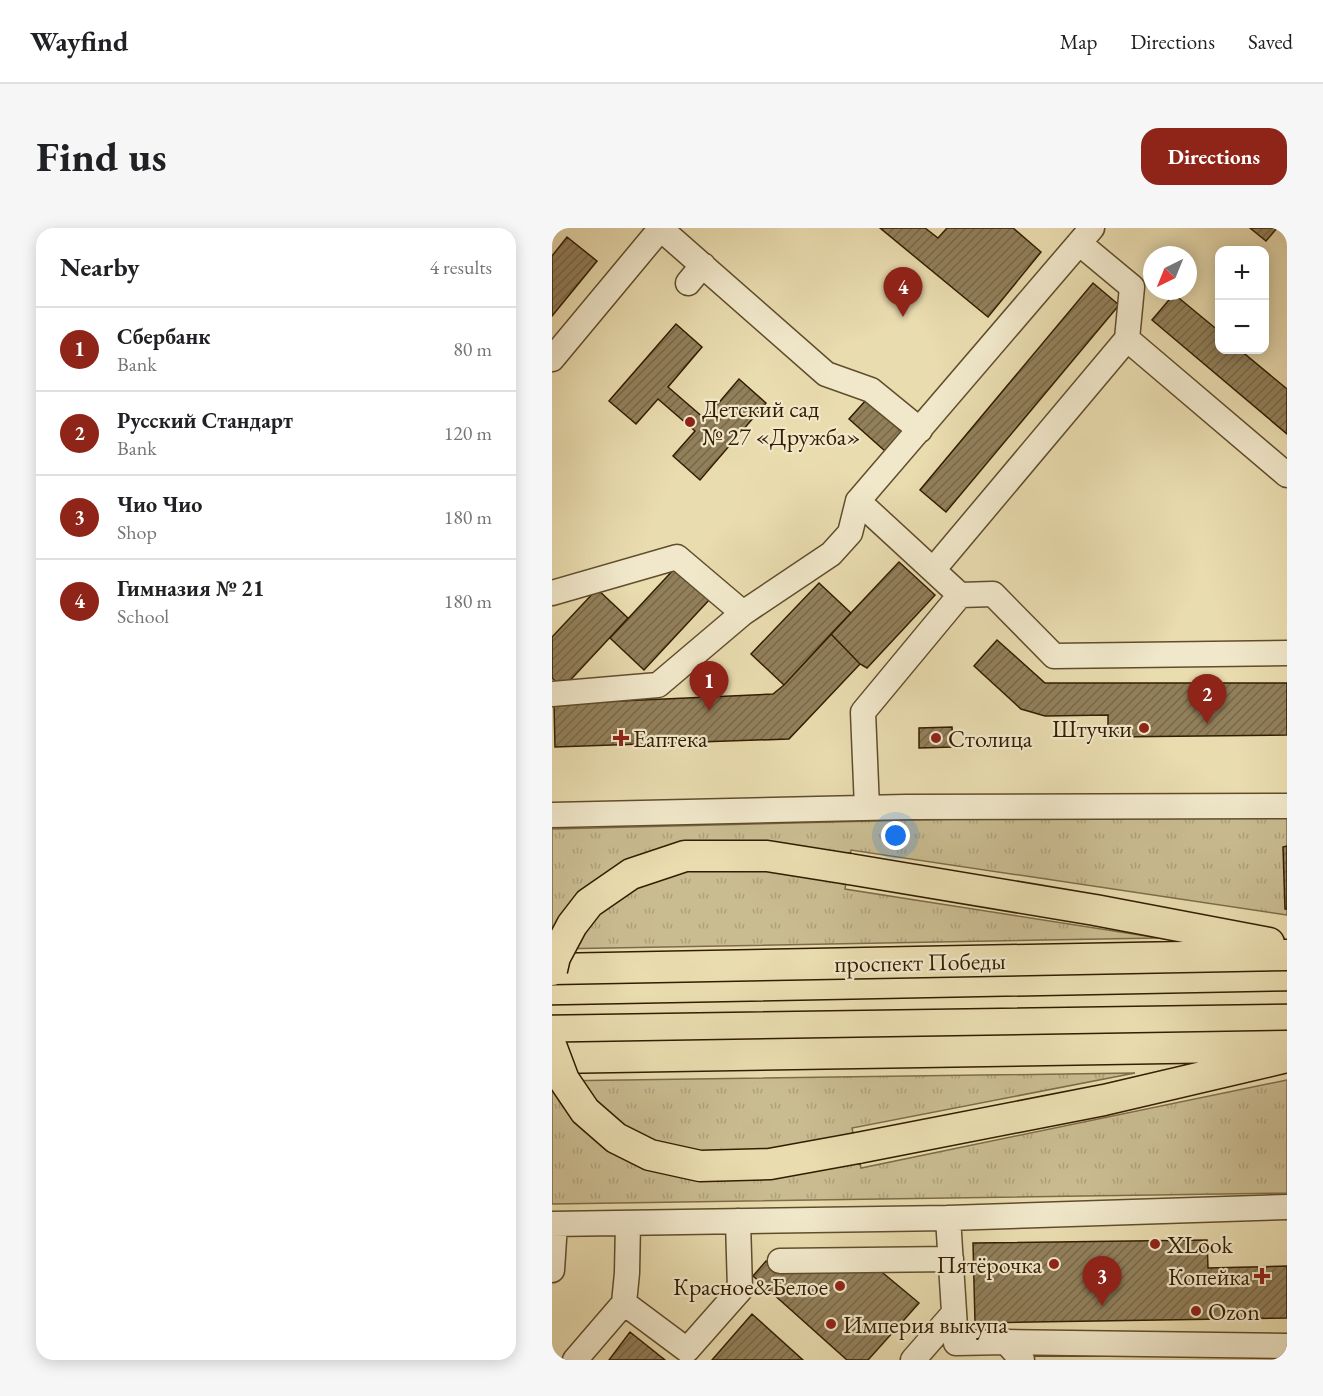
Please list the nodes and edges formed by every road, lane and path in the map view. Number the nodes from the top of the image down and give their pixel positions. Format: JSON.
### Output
{"nodes":[{"id":1,"x":661,"y":228,"type":"edge"},
{"id":2,"x":1086,"y":235,"type":"edge"},
{"id":3,"x":1127,"y":339,"type":"junction"},
{"id":4,"x":552,"y":359,"type":"edge"},
{"id":5,"x":920,"y":430,"type":"junction"},
{"id":6,"x":1287,"y":475,"type":"edge"},
{"id":7,"x":858,"y":501,"type":"junction"},
{"id":8,"x":933,"y":570,"type":"junction"},
{"id":9,"x":552,"y":593,"type":"edge"},
{"id":10,"x":960,"y":595,"type":"junction"},
{"id":11,"x":743,"y":613,"type":"junction"},
{"id":12,"x":1287,"y":653,"type":"edge"},
{"id":13,"x":552,"y":694,"type":"edge"},
{"id":14,"x":1287,"y":806,"type":"edge"},
{"id":15,"x":867,"y":808,"type":"junction"},
{"id":16,"x":552,"y":815,"type":"edge"},
{"id":17,"x":1287,"y":946,"type":"edge"},
{"id":18,"x":1287,"y":955,"type":"edge"},
{"id":19,"x":552,"y":969,"type":"edge"},
{"id":20,"x":1287,"y":1046,"type":"edge"},
{"id":21,"x":552,"y":1048,"type":"edge"},
{"id":22,"x":1287,"y":1057,"type":"edge"},
{"id":23,"x":552,"y":1058,"type":"edge"},
{"id":24,"x":1287,"y":1207,"type":"edge"},
{"id":25,"x":948,"y":1218,"type":"junction"},
{"id":26,"x":738,"y":1221,"type":"junction"},
{"id":27,"x":628,"y":1223,"type":"junction"},
{"id":28,"x":553,"y":1224,"type":"edge"},
{"id":29,"x":951,"y":1259,"type":"junction"},
{"id":30,"x":780,"y":1261,"type":"dead end"},
{"id":31,"x":552,"y":1270,"type":"edge"},
{"id":32,"x":624,"y":1303,"type":"junction"},
{"id":33,"x":954,"y":1313,"type":"junction"},
{"id":34,"x":1006,"y":1341,"type":"junction"},
{"id":35,"x":1287,"y":1346,"type":"edge"},
{"id":36,"x":575,"y":1360,"type":"edge"},
{"id":37,"x":913,"y":1360,"type":"edge"},
{"id":38,"x":1022,"y":1360,"type":"edge"}],
"edges":[{"from":1,"to":4,"type":"lane"},
{"from":1,"to":5,"type":"lane"},
{"from":2,"to":3,"type":"lane"},
{"from":2,"to":5,"type":"lane"},
{"from":3,"to":6,"type":"lane"},
{"from":3,"to":8,"type":"lane"},
{"from":5,"to":7,"type":"lane"},
{"from":7,"to":8,"type":"lane"},
{"from":7,"to":11,"type":"lane"},
{"from":8,"to":10,"type":"lane"},
{"from":9,"to":11,"type":"lane"},
{"from":10,"to":12,"type":"lane"},
{"from":10,"to":15,"type":"lane"},
{"from":11,"to":13,"type":"lane"},
{"from":14,"to":15,"type":"lane"},
{"from":15,"to":16,"type":"lane"},
{"from":17,"to":19,"type":"main road","bridge":true},
{"from":18,"to":19,"type":"main road","name":"проспект Победы"},
{"from":20,"to":23,"type":"main road"},
{"from":21,"to":22,"type":"main road","bridge":true},
{"from":24,"to":25,"type":"lane"},
{"from":25,"to":26,"type":"lane"},
{"from":25,"to":29,"type":"lane"},
{"from":26,"to":27,"type":"lane"},
{"from":26,"to":32,"type":"lane"},
{"from":27,"to":28,"type":"lane"},
{"from":27,"to":32,"type":"lane"},
{"from":28,"to":31,"type":"lane"},
{"from":29,"to":30,"type":"lane"},
{"from":29,"to":33,"type":"lane"},
{"from":32,"to":36,"type":"lane"},
{"from":33,"to":34,"type":"lane"},
{"from":33,"to":37,"type":"lane"},
{"from":34,"to":35,"type":"lane"},
{"from":34,"to":38,"type":"lane"}]}
